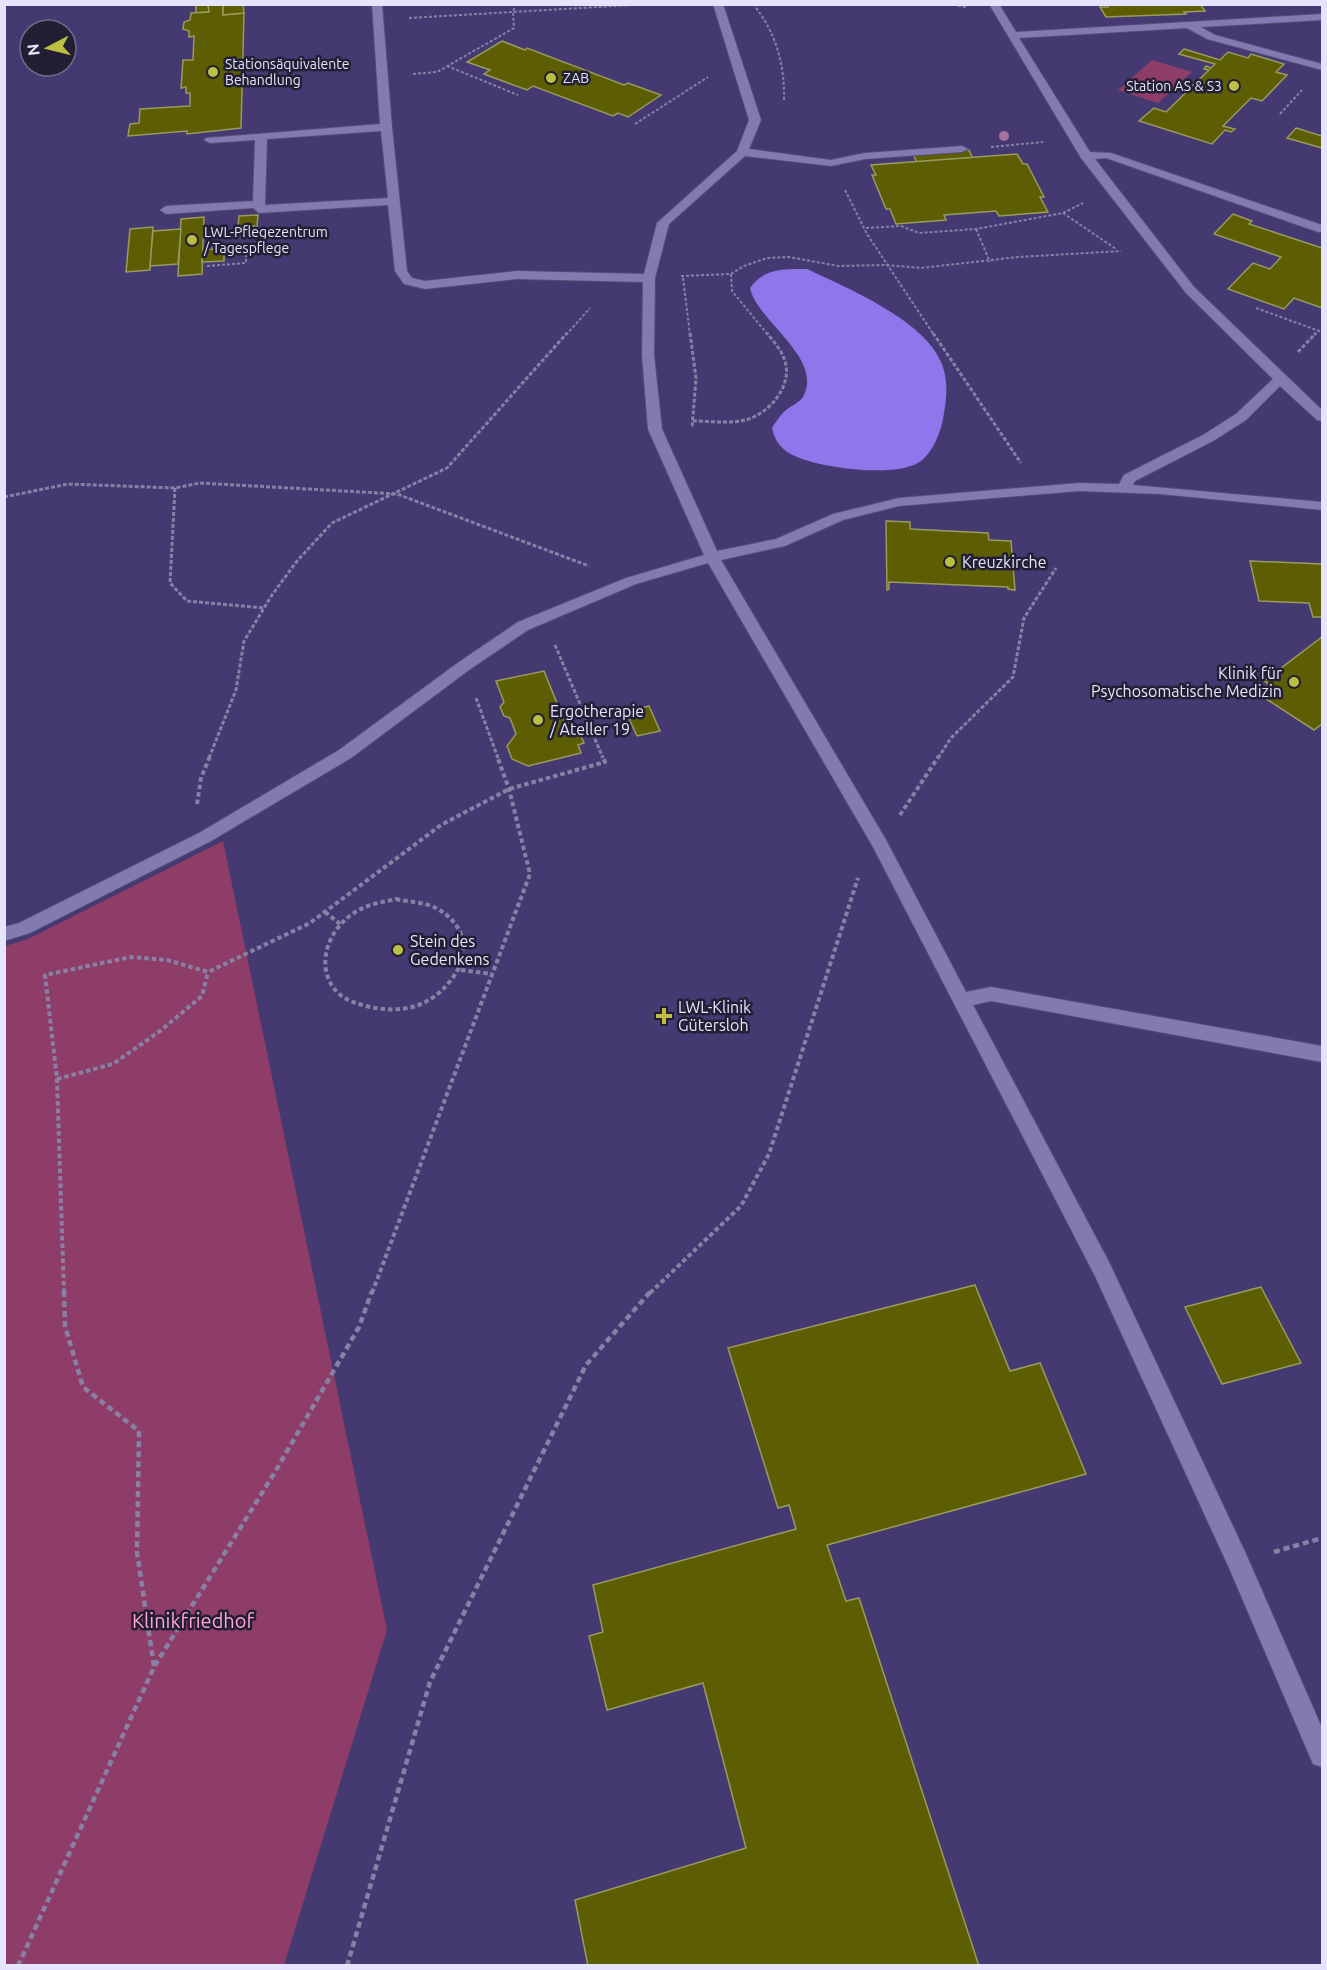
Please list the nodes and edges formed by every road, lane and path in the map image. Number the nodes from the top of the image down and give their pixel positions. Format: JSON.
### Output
{"nodes":[{"id":1,"x":377,"y":4,"type":"edge"},
{"id":2,"x":516,"y":4,"type":"edge"},
{"id":3,"x":649,"y":4,"type":"edge"},
{"id":4,"x":718,"y":4,"type":"edge"},
{"id":5,"x":994,"y":4,"type":"edge"},
{"id":6,"x":513,"y":12,"type":"junction"},
{"id":7,"x":1323,"y":17,"type":"edge"},
{"id":8,"x":378,"y":19,"type":"junction"},
{"id":9,"x":1188,"y":24,"type":"junction"},
{"id":10,"x":1012,"y":35,"type":"junction"},
{"id":11,"x":738,"y":64,"type":"junction"},
{"id":12,"x":447,"y":66,"type":"junction"},
{"id":13,"x":1323,"y":67,"type":"edge"},
{"id":14,"x":382,"y":75,"type":"junction"},
{"id":15,"x":518,"y":95,"type":"dead end"},
{"id":16,"x":635,"y":124,"type":"dead end"},
{"id":17,"x":386,"y":127,"type":"junction"},
{"id":18,"x":261,"y":136,"type":"junction"},
{"id":19,"x":1074,"y":139,"type":"junction"},
{"id":20,"x":210,"y":140,"type":"dead end"},
{"id":21,"x":986,"y":147,"type":"dead end"},
{"id":22,"x":962,"y":149,"type":"dead end"},
{"id":23,"x":742,"y":152,"type":"junction"},
{"id":24,"x":1085,"y":156,"type":"junction"},
{"id":25,"x":831,"y":163,"type":"junction"},
{"id":26,"x":1106,"y":183,"type":"junction"},
{"id":27,"x":394,"y":201,"type":"junction"},
{"id":28,"x":260,"y":204,"type":"junction"},
{"id":29,"x":166,"y":210,"type":"dead end"},
{"id":30,"x":1063,"y":213,"type":"junction"},
{"id":31,"x":866,"y":228,"type":"junction"},
{"id":32,"x":976,"y":229,"type":"junction"},
{"id":33,"x":1323,"y":229,"type":"edge"},
{"id":34,"x":209,"y":247,"type":"dead end"},
{"id":35,"x":1157,"y":249,"type":"junction"},
{"id":36,"x":1119,"y":251,"type":"junction"},
{"id":37,"x":990,"y":262,"type":"junction"},
{"id":38,"x":682,"y":265,"type":"dead end"},
{"id":39,"x":886,"y":265,"type":"junction"},
{"id":40,"x":207,"y":266,"type":"dead end"},
{"id":41,"x":731,"y":274,"type":"junction"},
{"id":42,"x":683,"y":276,"type":"junction"},
{"id":43,"x":625,"y":278,"type":"junction"},
{"id":44,"x":649,"y":278,"type":"junction"},
{"id":45,"x":1318,"y":331,"type":"dead end"},
{"id":46,"x":1310,"y":340,"type":"dead end"},
{"id":47,"x":1280,"y":379,"type":"junction"},
{"id":48,"x":1323,"y":417,"type":"edge"},
{"id":49,"x":693,"y":421,"type":"junction"},
{"id":50,"x":691,"y":432,"type":"dead end"},
{"id":51,"x":175,"y":489,"type":"junction"},
{"id":52,"x":1039,"y":489,"type":"junction"},
{"id":53,"x":1124,"y":489,"type":"junction"},
{"id":54,"x":397,"y":494,"type":"junction"},
{"id":55,"x":4,"y":497,"type":"edge"},
{"id":56,"x":1323,"y":506,"type":"edge"},
{"id":57,"x":712,"y":557,"type":"junction"},
{"id":58,"x":1056,"y":568,"type":"dead end"},
{"id":59,"x":631,"y":581,"type":"junction"},
{"id":60,"x":264,"y":608,"type":"junction"},
{"id":61,"x":543,"y":616,"type":"junction"},
{"id":62,"x":464,"y":666,"type":"junction"},
{"id":63,"x":509,"y":789,"type":"junction"},
{"id":64,"x":205,"y":837,"type":"junction"},
{"id":65,"x":880,"y":845,"type":"junction"},
{"id":66,"x":325,"y":912,"type":"junction"},
{"id":67,"x":340,"y":924,"type":"junction"},
{"id":68,"x":4,"y":934,"type":"edge"},
{"id":69,"x":461,"y":970,"type":"junction"},
{"id":70,"x":208,"y":972,"type":"junction"},
{"id":71,"x":492,"y":974,"type":"junction"},
{"id":72,"x":960,"y":1001,"type":"junction"},
{"id":73,"x":1323,"y":1054,"type":"edge"},
{"id":74,"x":57,"y":1079,"type":"junction"},
{"id":75,"x":1323,"y":1538,"type":"edge"},
{"id":76,"x":1238,"y":1562,"type":"junction"},
{"id":77,"x":154,"y":1667,"type":"junction"},
{"id":78,"x":1323,"y":1755,"type":"edge"},
{"id":79,"x":18,"y":1965,"type":"edge"},
{"id":80,"x":347,"y":1965,"type":"edge"}],
"edges":[{"from":1,"to":8,"type":"lane"},
{"from":2,"to":6,"type":"path"},
{"from":3,"to":6,"type":"path"},
{"from":4,"to":11,"type":"lane"},
{"from":5,"to":10,"type":"lane"},
{"from":6,"to":8,"type":"path"},
{"from":6,"to":12,"type":"path"},
{"from":7,"to":9,"type":"lane"},
{"from":8,"to":14,"type":"lane"},
{"from":9,"to":10,"type":"lane"},
{"from":9,"to":13,"type":"lane"},
{"from":10,"to":19,"type":"lane"},
{"from":11,"to":16,"type":"path"},
{"from":11,"to":23,"type":"lane"},
{"from":12,"to":14,"type":"path"},
{"from":12,"to":15,"type":"path"},
{"from":14,"to":17,"type":"lane"},
{"from":17,"to":18,"type":"lane"},
{"from":17,"to":27,"type":"lane"},
{"from":18,"to":20,"type":"lane"},
{"from":18,"to":28,"type":"lane"},
{"from":19,"to":21,"type":"path"},
{"from":19,"to":24,"type":"lane"},
{"from":22,"to":25,"type":"lane"},
{"from":23,"to":25,"type":"lane"},
{"from":23,"to":44,"type":"lane"},
{"from":24,"to":26,"type":"lane"},
{"from":24,"to":33,"type":"lane"},
{"from":25,"to":31,"type":"path"},
{"from":26,"to":30,"type":"path"},
{"from":26,"to":35,"type":"lane"},
{"from":27,"to":28,"type":"lane"},
{"from":27,"to":43,"type":"lane"},
{"from":28,"to":29,"type":"lane"},
{"from":30,"to":32,"type":"path"},
{"from":30,"to":36,"type":"path"},
{"from":31,"to":32,"type":"path"},
{"from":31,"to":39,"type":"path"},
{"from":32,"to":37,"type":"path"},
{"from":34,"to":40,"type":"path"},
{"from":35,"to":36,"type":"path"},
{"from":35,"to":47,"type":"lane"},
{"from":36,"to":37,"type":"path"},
{"from":37,"to":39,"type":"path"},
{"from":38,"to":42,"type":"path"},
{"from":39,"to":41,"type":"path"},
{"from":39,"to":52,"type":"path"},
{"from":41,"to":42,"type":"path"},
{"from":41,"to":49,"type":"path"},
{"from":42,"to":44,"type":"path"},
{"from":42,"to":49,"type":"path"},
{"from":43,"to":44,"type":"lane"},
{"from":43,"to":54,"type":"path"},
{"from":44,"to":57,"type":"lane"},
{"from":45,"to":46,"type":"path"},
{"from":47,"to":48,"type":"lane"},
{"from":47,"to":53,"type":"lane"},
{"from":49,"to":50,"type":"path"},
{"from":51,"to":54,"type":"path"},
{"from":51,"to":55,"type":"path"},
{"from":51,"to":60,"type":"path"},
{"from":52,"to":53,"type":"lane"},
{"from":52,"to":57,"type":"lane"},
{"from":53,"to":56,"type":"lane"},
{"from":54,"to":59,"type":"path"},
{"from":54,"to":60,"type":"path"},
{"from":57,"to":59,"type":"lane"},
{"from":57,"to":65,"type":"lane"},
{"from":58,"to":65,"type":"path"},
{"from":59,"to":61,"type":"lane"},
{"from":60,"to":64,"type":"path"},
{"from":61,"to":62,"type":"lane"},
{"from":61,"to":63,"type":"path"},
{"from":62,"to":63,"type":"path"},
{"from":62,"to":64,"type":"lane"},
{"from":63,"to":66,"type":"path"},
{"from":63,"to":71,"type":"path"},
{"from":64,"to":68,"type":"lane"},
{"from":65,"to":72,"type":"lane"},
{"from":65,"to":80,"type":"path"},
{"from":66,"to":67,"type":"path"},
{"from":66,"to":70,"type":"path"},
{"from":67,"to":69,"type":"path"},
{"from":67,"to":69,"type":"path"},
{"from":69,"to":71,"type":"path"},
{"from":70,"to":74,"type":"path"},
{"from":70,"to":74,"type":"path"},
{"from":71,"to":77,"type":"path"},
{"from":72,"to":73,"type":"lane"},
{"from":72,"to":76,"type":"lane"},
{"from":74,"to":77,"type":"path"},
{"from":75,"to":76,"type":"path"},
{"from":76,"to":78,"type":"lane"},
{"from":77,"to":79,"type":"path"}]}
